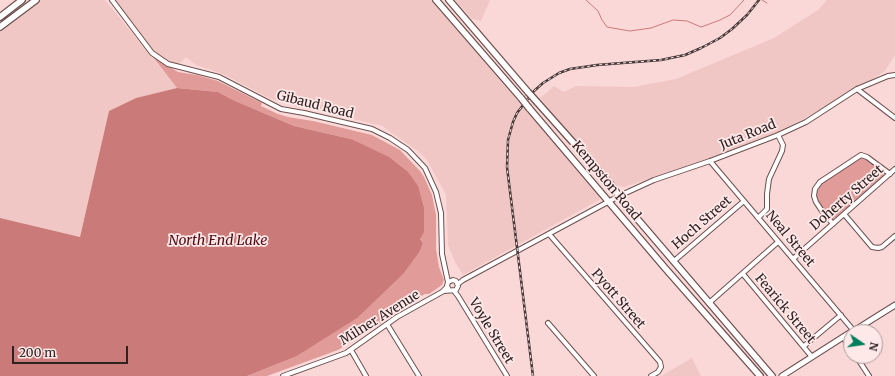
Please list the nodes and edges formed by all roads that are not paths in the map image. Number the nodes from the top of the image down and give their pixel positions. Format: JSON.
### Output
{"nodes":[{"id":1,"x":22,"y":0,"type":"edge"},
{"id":2,"x":36,"y":0,"type":"edge"},
{"id":3,"x":112,"y":0,"type":"edge"},
{"id":4,"x":436,"y":0,"type":"edge"},
{"id":5,"x":449,"y":0,"type":"edge"},
{"id":6,"x":0,"y":17,"type":"edge"},
{"id":7,"x":0,"y":27,"type":"edge"},
{"id":8,"x":895,"y":75,"type":"edge"},
{"id":9,"x":857,"y":89,"type":"junction"},
{"id":10,"x":895,"y":118,"type":"edge"},
{"id":11,"x":778,"y":134,"type":"junction"},
{"id":12,"x":710,"y":161,"type":"junction"},
{"id":13,"x":895,"y":169,"type":"edge"},
{"id":14,"x":890,"y":174,"type":"junction"},
{"id":15,"x":619,"y":196,"type":"junction"},
{"id":16,"x":609,"y":201,"type":"junction"},
{"id":17,"x":744,"y":201,"type":"junction"},
{"id":18,"x":844,"y":214,"type":"junction"},
{"id":19,"x":758,"y":218,"type":"junction"},
{"id":20,"x":833,"y":224,"type":"junction"},
{"id":21,"x":549,"y":234,"type":"junction"},
{"id":22,"x":895,"y":236,"type":"edge"},
{"id":23,"x":778,"y":242,"type":"junction"},
{"id":24,"x":793,"y":259,"type":"junction"},
{"id":25,"x":674,"y":261,"type":"junction"},
{"id":26,"x":742,"y":274,"type":"junction"},
{"id":27,"x":453,"y":286,"type":"junction"},
{"id":28,"x":710,"y":303,"type":"junction"},
{"id":29,"x":895,"y":305,"type":"edge"},
{"id":30,"x":841,"y":315,"type":"junction"},
{"id":31,"x":548,"y":323,"type":"dead end"},
{"id":32,"x":387,"y":324,"type":"junction"},
{"id":33,"x":847,"y":324,"type":"edge"},
{"id":34,"x":865,"y":324,"type":"edge"},
{"id":35,"x":843,"y":337,"type":"edge"},
{"id":36,"x":804,"y":346,"type":"junction"},
{"id":37,"x":351,"y":350,"type":"junction"},
{"id":38,"x":812,"y":357,"type":"junction"},
{"id":39,"x":861,"y":364,"type":"edge"},
{"id":40,"x":283,"y":376,"type":"edge"},
{"id":41,"x":366,"y":376,"type":"edge"},
{"id":42,"x":418,"y":376,"type":"edge"},
{"id":43,"x":507,"y":376,"type":"edge"},
{"id":44,"x":594,"y":376,"type":"edge"},
{"id":45,"x":651,"y":376,"type":"edge"},
{"id":46,"x":760,"y":376,"type":"edge"},
{"id":47,"x":772,"y":376,"type":"edge"},
{"id":48,"x":782,"y":376,"type":"edge"},
{"id":49,"x":868,"y":376,"type":"edge"}],
"edges":[{"from":1,"to":6,"type":"main road"},
{"from":2,"to":7,"type":"main road"},
{"from":3,"to":27,"type":"street","name":"Gibaud Road"},
{"from":4,"to":16,"type":"main road","name":"Kempston Road","bridge":true},
{"from":5,"to":15,"type":"main road","name":"Kempston Road","bridge":true},
{"from":8,"to":9,"type":"street","name":"Juta Road"},
{"from":9,"to":10,"type":"street"},
{"from":9,"to":11,"type":"street","name":"Juta Road"},
{"from":11,"to":12,"type":"street","name":"Juta Road"},
{"from":11,"to":19,"type":"street"},
{"from":12,"to":15,"type":"street","name":"Juta Road"},
{"from":12,"to":17,"type":"street","name":"Neal Street"},
{"from":13,"to":14,"type":"street","name":"Doherty Street"},
{"from":14,"to":18,"type":"street","name":"Doherty Street"},
{"from":14,"to":20,"type":"street"},
{"from":15,"to":16,"type":"street","name":"Juta Road"},
{"from":15,"to":25,"type":"main road","name":"Kempston Road"},
{"from":16,"to":21,"type":"street","name":"Milner Avenue"},
{"from":16,"to":46,"type":"main road","name":"Kempston Road"},
{"from":17,"to":19,"type":"street","name":"Neal Street"},
{"from":17,"to":25,"type":"street","name":"Hoch Street"},
{"from":18,"to":20,"type":"street","name":"Doherty Street"},
{"from":18,"to":22,"type":"street"},
{"from":19,"to":23,"type":"street","name":"Neal Street"},
{"from":20,"to":24,"type":"street","name":"Doherty Street"},
{"from":21,"to":27,"type":"street","name":"Milner Avenue"},
{"from":21,"to":45,"type":"street","name":"Pyott Street"},
{"from":23,"to":24,"type":"street","name":"Neal Street"},
{"from":23,"to":26,"type":"street"},
{"from":24,"to":30,"type":"street","name":"Neal Street"},
{"from":25,"to":28,"type":"main road","name":"Kempston Road"},
{"from":26,"to":28,"type":"street"},
{"from":26,"to":36,"type":"street","name":"Fearick Street"},
{"from":27,"to":32,"type":"street","name":"Milner Avenue"},
{"from":27,"to":43,"type":"street","name":"Voyle Street"},
{"from":28,"to":47,"type":"main road","name":"Kempston Road"},
{"from":29,"to":34,"type":"street"},
{"from":30,"to":33,"type":"street","name":"Neal Street"},
{"from":30,"to":36,"type":"street"},
{"from":31,"to":44,"type":"street"},
{"from":32,"to":37,"type":"street","name":"Milner Avenue"},
{"from":32,"to":42,"type":"street"},
{"from":35,"to":38,"type":"street"},
{"from":36,"to":38,"type":"street","name":"Fearick Street"},
{"from":37,"to":40,"type":"street","name":"Milner Avenue"},
{"from":37,"to":41,"type":"street"},
{"from":38,"to":48,"type":"street"},
{"from":39,"to":49,"type":"street"}]}
